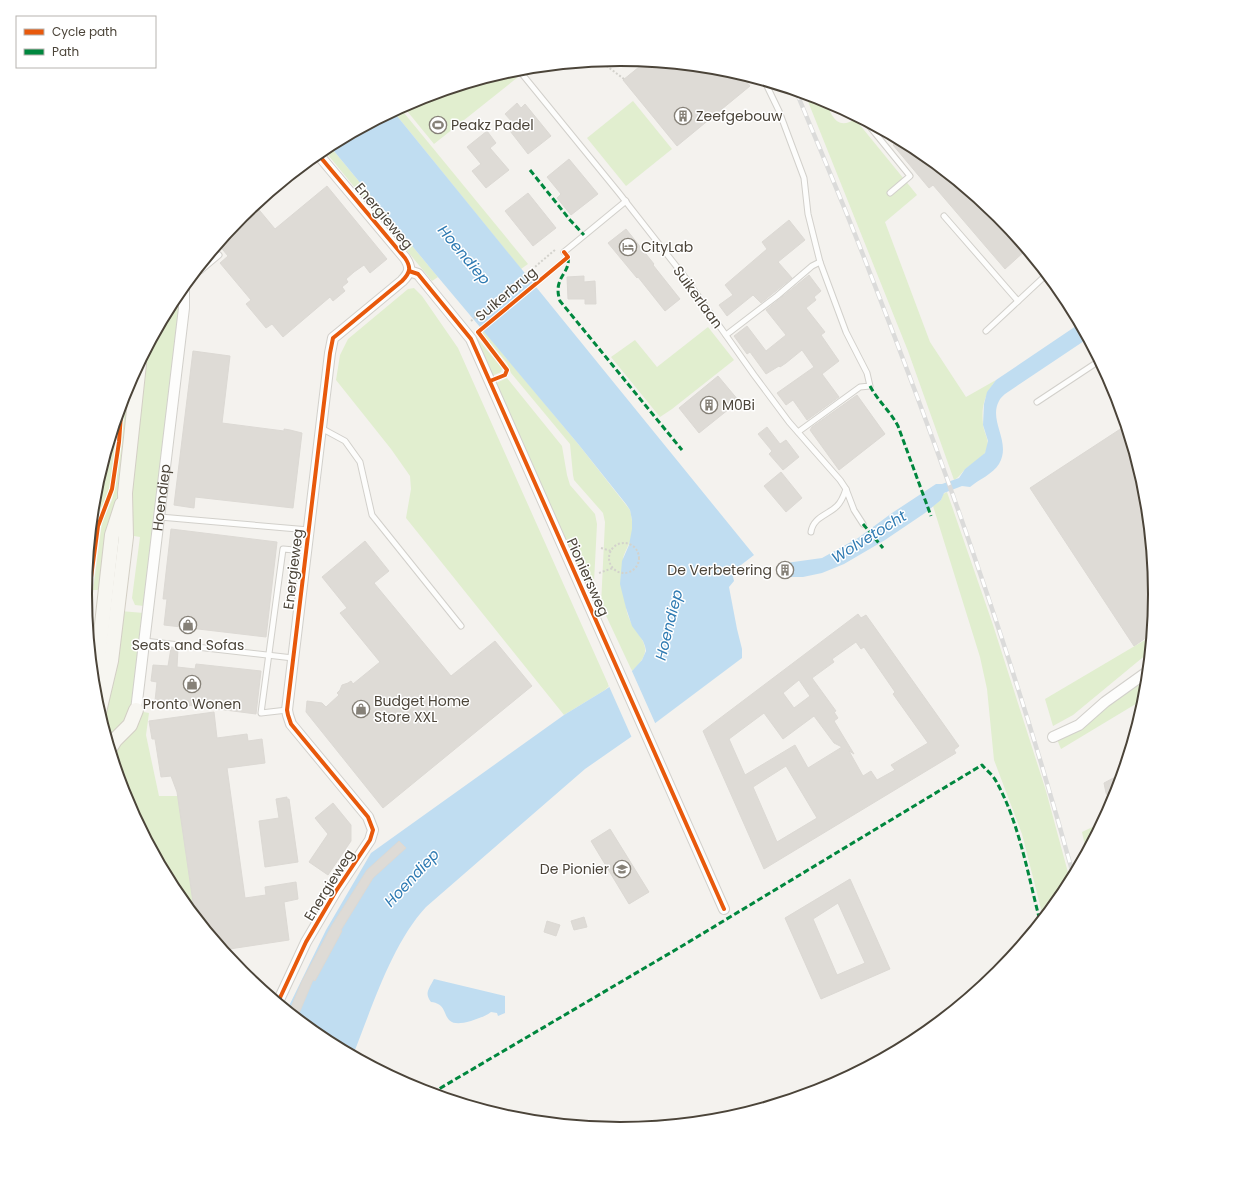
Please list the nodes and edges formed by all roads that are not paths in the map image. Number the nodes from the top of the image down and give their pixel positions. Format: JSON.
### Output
{"nodes":[{"id":1,"x":523,"y":75,"type":"edge"},
{"id":2,"x":768,"y":88,"type":"edge"},
{"id":3,"x":874,"y":131,"type":"edge"},
{"id":4,"x":321,"y":159,"type":"edge"},
{"id":5,"x":890,"y":193,"type":"dead end"},
{"id":6,"x":626,"y":202,"type":"junction"},
{"id":7,"x":944,"y":216,"type":"dead end"},
{"id":8,"x":564,"y":252,"type":"road end"},
{"id":9,"x":219,"y":255,"type":"dead end"},
{"id":10,"x":820,"y":262,"type":"junction"},
{"id":11,"x":208,"y":264,"type":"edge"},
{"id":12,"x":409,"y":271,"type":"junction"},
{"id":13,"x":1042,"y":279,"type":"edge"},
{"id":14,"x":184,"y":296,"type":"edge"},
{"id":15,"x":1018,"y":302,"type":"junction"},
{"id":16,"x":986,"y":331,"type":"dead end"},
{"id":17,"x":726,"y":335,"type":"junction"},
{"id":18,"x":1095,"y":364,"type":"edge"},
{"id":19,"x":137,"y":380,"type":"edge"},
{"id":20,"x":1037,"y":402,"type":"dead end"},
{"id":21,"x":321,"y":428,"type":"junction"},
{"id":22,"x":798,"y":432,"type":"junction"},
{"id":23,"x":846,"y":489,"type":"junction"},
{"id":24,"x":160,"y":517,"type":"junction"},
{"id":25,"x":863,"y":524,"type":"dead end"},
{"id":26,"x":309,"y":530,"type":"junction"},
{"id":27,"x":811,"y":532,"type":"dead end"},
{"id":28,"x":306,"y":551,"type":"junction"},
{"id":29,"x":461,"y":626,"type":"dead end"},
{"id":30,"x":144,"y":641,"type":"junction"},
{"id":31,"x":268,"y":655,"type":"junction"},
{"id":32,"x":294,"y":658,"type":"junction"},
{"id":33,"x":1141,"y":677,"type":"edge"},
{"id":34,"x":102,"y":698,"type":"edge"},
{"id":35,"x":136,"y":710,"type":"joint"},
{"id":36,"x":287,"y":710,"type":"junction"},
{"id":37,"x":1053,"y":737,"type":"dead end"},
{"id":38,"x":113,"y":743,"type":"edge"},
{"id":39,"x":724,"y":909,"type":"dead end"},
{"id":40,"x":280,"y":998,"type":"edge"}],
"edges":[{"from":1,"to":6,"type":"lane","name":"Suikerlaan"},
{"from":2,"to":10,"type":"lane"},
{"from":3,"to":5,"type":"lane"},
{"from":4,"to":12,"type":"street","name":"Energieweg"},
{"from":6,"to":8,"type":"lane"},
{"from":6,"to":17,"type":"lane","name":"Suikerlaan"},
{"from":7,"to":15,"type":"lane"},
{"from":9,"to":11,"type":"lane"},
{"from":10,"to":17,"type":"lane"},
{"from":10,"to":22,"type":"lane"},
{"from":12,"to":21,"type":"street","name":"Energieweg"},
{"from":12,"to":39,"type":"street","name":"Pioniersweg"},
{"from":13,"to":15,"type":"lane"},
{"from":14,"to":24,"type":"street","name":"Hoendiep"},
{"from":15,"to":16,"type":"lane"},
{"from":17,"to":22,"type":"lane","name":"Suikerlaan"},
{"from":18,"to":20,"type":"lane"},
{"from":19,"to":34,"type":"main road"},
{"from":21,"to":26,"type":"street","name":"Energieweg"},
{"from":21,"to":29,"type":"lane"},
{"from":22,"to":23,"type":"lane","name":"Suikerlaan"},
{"from":23,"to":25,"type":"lane","name":"Suikerlaan"},
{"from":23,"to":27,"type":"lane"},
{"from":24,"to":26,"type":"lane","name":"Energieweg"},
{"from":24,"to":30,"type":"street","name":"Hoendiep"},
{"from":26,"to":28,"type":"street","name":"Energieweg"},
{"from":28,"to":31,"type":"lane"},
{"from":28,"to":32,"type":"street","name":"Energieweg"},
{"from":30,"to":31,"type":"lane"},
{"from":30,"to":35,"type":"street","name":"Hoendiep"},
{"from":31,"to":32,"type":"lane"},
{"from":31,"to":36,"type":"lane"},
{"from":32,"to":36,"type":"street","name":"Energieweg"},
{"from":33,"to":37,"type":"street"},
{"from":35,"to":38,"type":"main road"},
{"from":36,"to":40,"type":"street","name":"Energieweg"}]}
